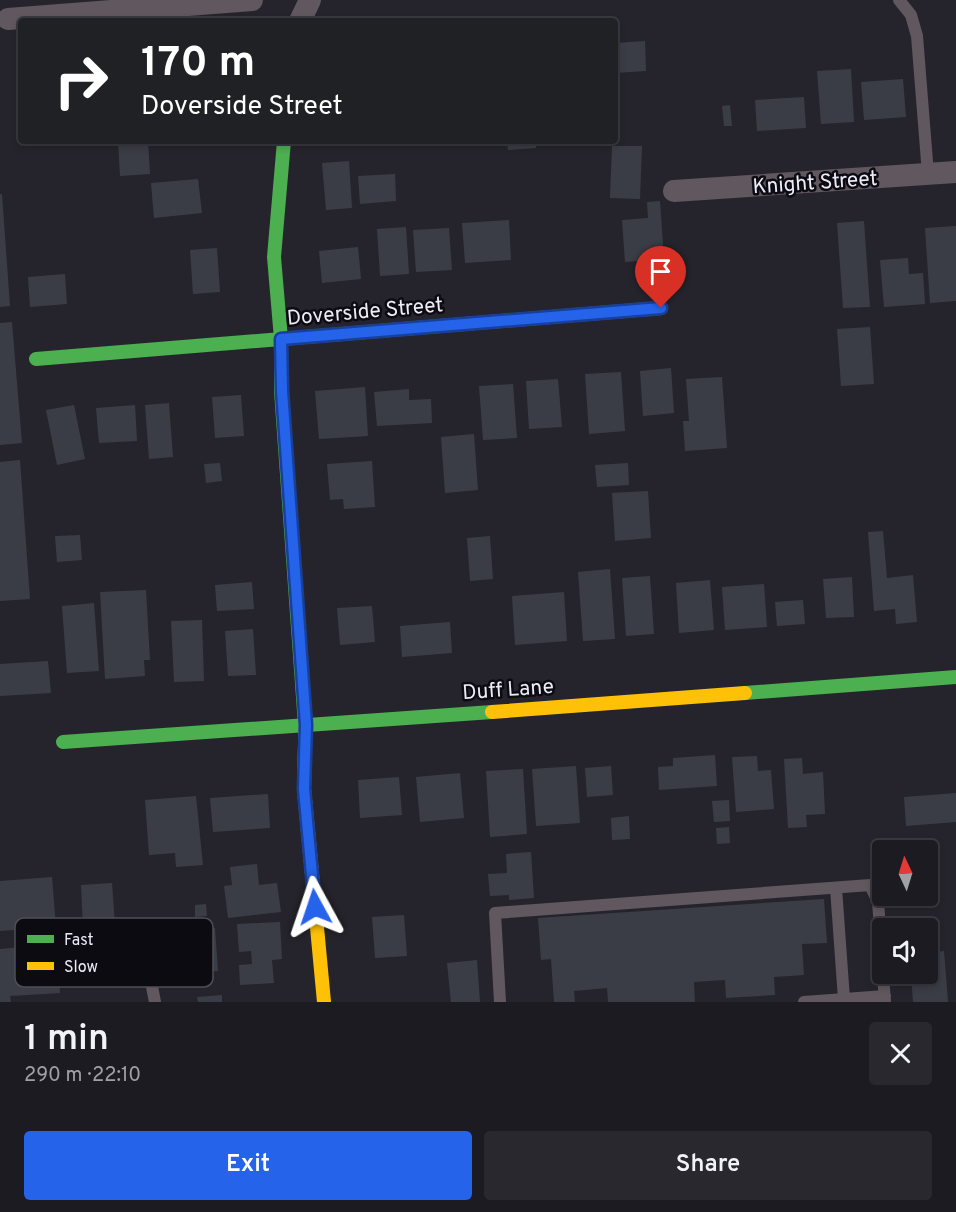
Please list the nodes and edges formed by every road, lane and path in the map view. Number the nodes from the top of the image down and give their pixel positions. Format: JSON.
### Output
{"nodes":[{"id":1,"x":252,"y":0,"type":"edge"},
{"id":2,"x":310,"y":0,"type":"edge"},
{"id":3,"x":899,"y":0,"type":"edge"},
{"id":4,"x":18,"y":18,"type":"edge"},
{"id":5,"x":21,"y":18,"type":"edge"},
{"id":6,"x":301,"y":18,"type":"edge"},
{"id":7,"x":8,"y":19,"type":"dead end"},
{"id":8,"x":284,"y":144,"type":"edge"},
{"id":9,"x":956,"y":172,"type":"edge"},
{"id":10,"x":928,"y":174,"type":"junction"},
{"id":11,"x":674,"y":191,"type":"dead end"},
{"id":12,"x":661,"y":308,"type":"dead end"},
{"id":13,"x":281,"y":339,"type":"junction"},
{"id":14,"x":36,"y":359,"type":"dead end"},
{"id":15,"x":956,"y":677,"type":"edge"},
{"id":16,"x":306,"y":725,"type":"junction"},
{"id":17,"x":63,"y":742,"type":"dead end"},
{"id":18,"x":836,"y":888,"type":"junction"},
{"id":19,"x":879,"y":918,"type":"edge"},
{"id":20,"x":884,"y":984,"type":"edge"},
{"id":21,"x":152,"y":987,"type":"edge"},
{"id":22,"x":844,"y":999,"type":"junction"},
{"id":23,"x":885,"y":999,"type":"edge"},
{"id":24,"x":154,"y":1002,"type":"edge"},
{"id":25,"x":324,"y":1002,"type":"edge"},
{"id":26,"x":500,"y":1002,"type":"edge"},
{"id":27,"x":804,"y":1002,"type":"edge"}],
"edges":[{"from":1,"to":5,"type":"street"},
{"from":2,"to":6,"type":"street"},
{"from":3,"to":10,"type":"lane"},
{"from":4,"to":7,"type":"street"},
{"from":8,"to":13,"type":"street"},
{"from":9,"to":10,"type":"street","name":"Knight Street"},
{"from":10,"to":11,"type":"street","name":"Knight Street"},
{"from":12,"to":13,"type":"street","name":"Doverside Street"},
{"from":13,"to":14,"type":"street","name":"Doverside Street"},
{"from":13,"to":16,"type":"street"},
{"from":15,"to":16,"type":"street","name":"Duff Lane"},
{"from":16,"to":17,"type":"street","name":"Duff Lane"},
{"from":16,"to":25,"type":"street"},
{"from":18,"to":19,"type":"lane"},
{"from":18,"to":22,"type":"lane"},
{"from":18,"to":26,"type":"lane"},
{"from":20,"to":23,"type":"lane"},
{"from":21,"to":24,"type":"lane"},
{"from":22,"to":23,"type":"lane"},
{"from":22,"to":27,"type":"lane"}]}
